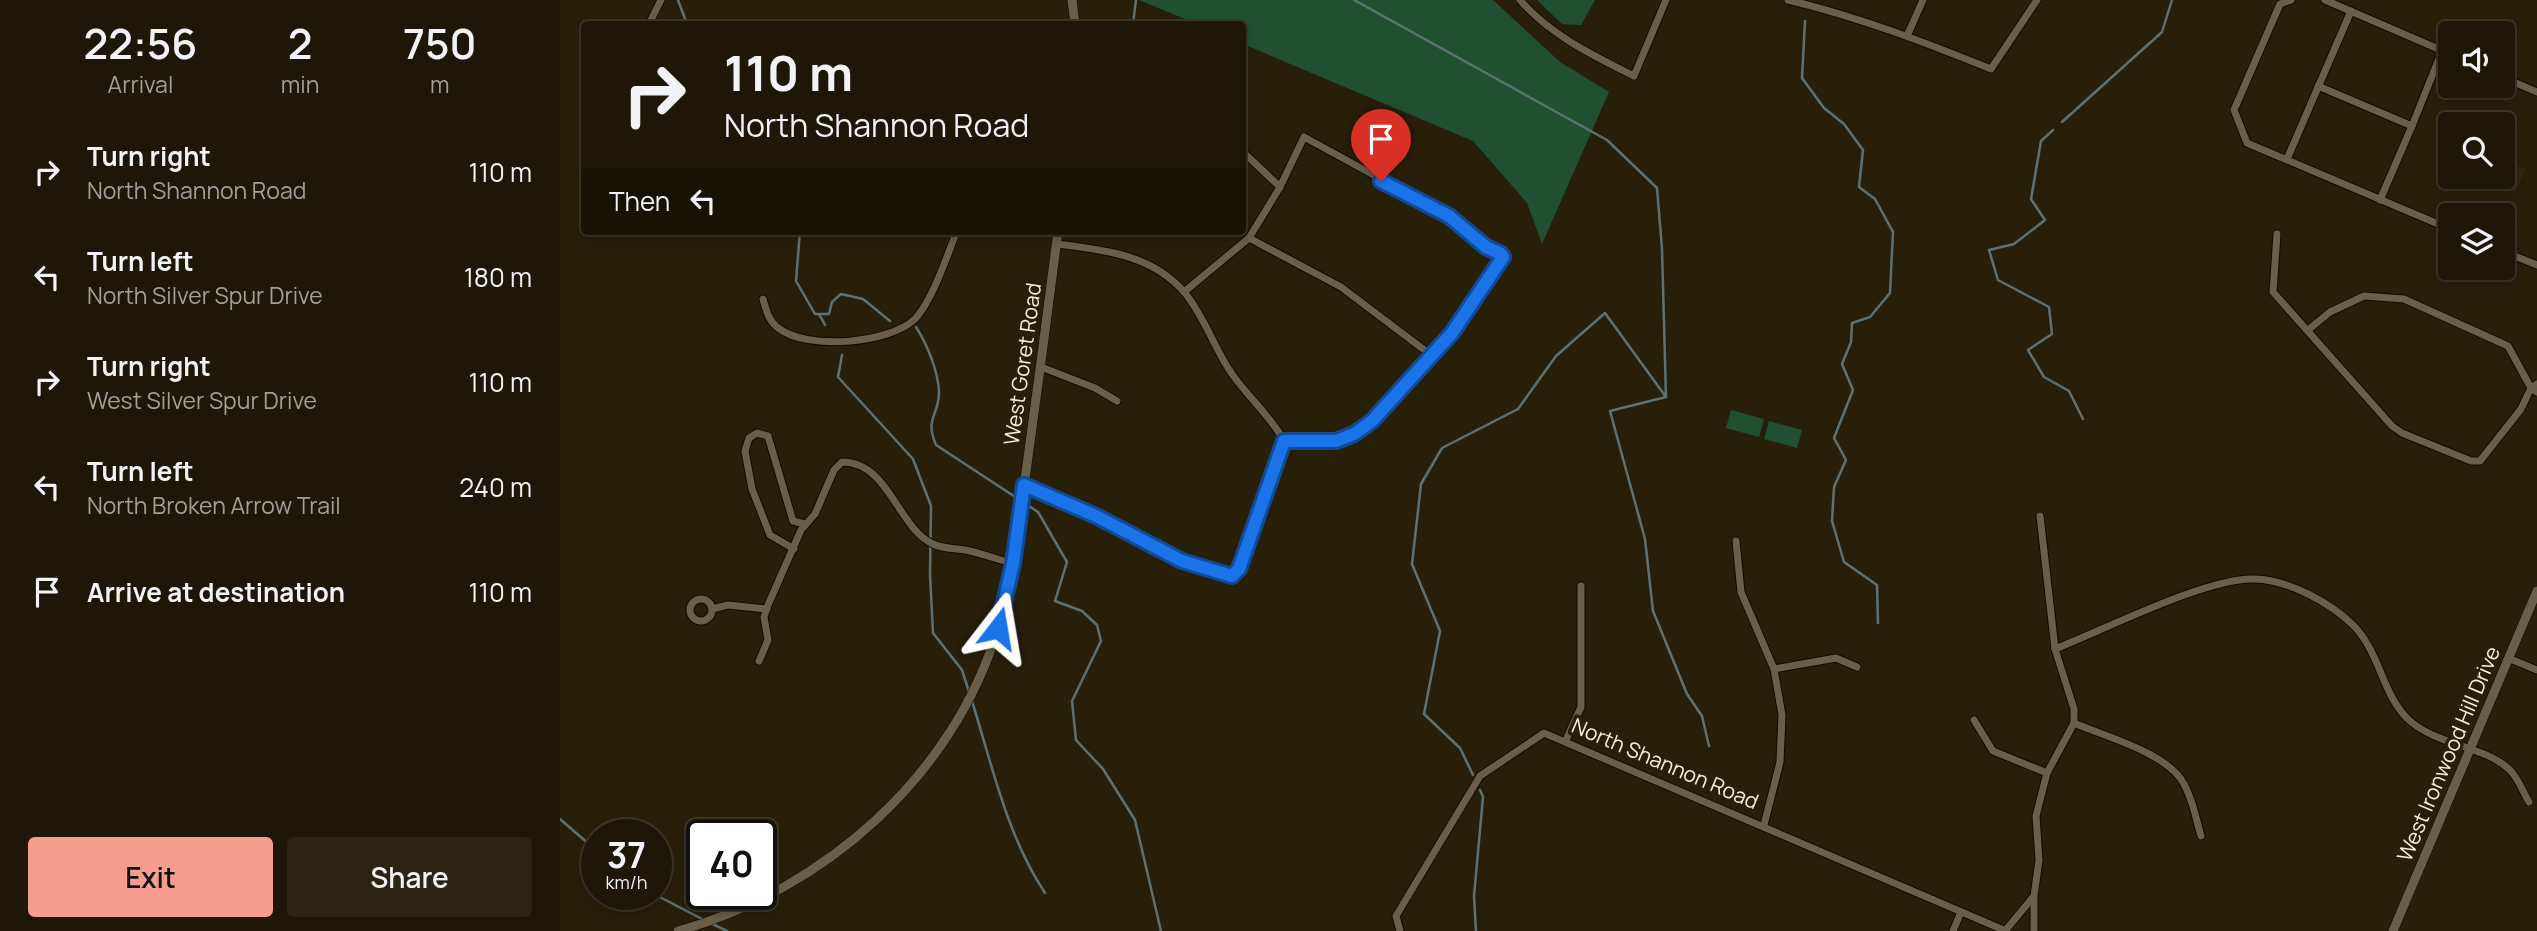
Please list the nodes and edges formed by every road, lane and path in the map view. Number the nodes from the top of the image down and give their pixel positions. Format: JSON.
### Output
{"nodes":[{"id":1,"x":661,"y":0,"type":"edge"},
{"id":2,"x":1072,"y":0,"type":"edge"},
{"id":3,"x":1520,"y":0,"type":"edge"},
{"id":4,"x":1666,"y":0,"type":"edge"},
{"id":5,"x":1788,"y":0,"type":"edge"},
{"id":6,"x":1923,"y":0,"type":"edge"},
{"id":7,"x":2036,"y":0,"type":"edge"},
{"id":8,"x":2291,"y":0,"type":"edge"},
{"id":9,"x":2325,"y":0,"type":"edge"},
{"id":10,"x":2351,"y":11,"type":"junction"},
{"id":11,"x":650,"y":21,"type":"edge"},
{"id":12,"x":1075,"y":21,"type":"edge"},
{"id":13,"x":1907,"y":36,"type":"junction"},
{"id":14,"x":2438,"y":49,"type":"edge"},
{"id":15,"x":2438,"y":70,"type":"edge"},
{"id":16,"x":2515,"y":83,"type":"edge"},
{"id":17,"x":2318,"y":86,"type":"junction"},
{"id":18,"x":2537,"y":92,"type":"edge"},
{"id":19,"x":2412,"y":126,"type":"junction"},
{"id":20,"x":1246,"y":155,"type":"edge"},
{"id":21,"x":2287,"y":159,"type":"junction"},
{"id":22,"x":1280,"y":187,"type":"junction"},
{"id":23,"x":2380,"y":200,"type":"junction"},
{"id":24,"x":2438,"y":224,"type":"edge"},
{"id":25,"x":2277,"y":234,"type":"dead end"},
{"id":26,"x":955,"y":235,"type":"edge"},
{"id":27,"x":1057,"y":235,"type":"edge"},
{"id":28,"x":1249,"y":238,"type":"junction"},
{"id":29,"x":1056,"y":244,"type":"junction"},
{"id":30,"x":2515,"y":256,"type":"edge"},
{"id":31,"x":2537,"y":265,"type":"edge"},
{"id":32,"x":1184,"y":292,"type":"junction"},
{"id":33,"x":763,"y":299,"type":"dead end"},
{"id":34,"x":2308,"y":330,"type":"junction"},
{"id":35,"x":1431,"y":355,"type":"junction"},
{"id":36,"x":1041,"y":367,"type":"junction"},
{"id":37,"x":2533,"y":386,"type":"edge"},
{"id":38,"x":1117,"y":401,"type":"dead end"},
{"id":39,"x":1284,"y":441,"type":"junction"},
{"id":40,"x":1024,"y":485,"type":"junction"},
{"id":41,"x":2040,"y":516,"type":"dead end"},
{"id":42,"x":805,"y":524,"type":"junction"},
{"id":43,"x":1736,"y":541,"type":"dead end"},
{"id":44,"x":794,"y":549,"type":"junction"},
{"id":45,"x":1013,"y":564,"type":"junction"},
{"id":46,"x":1581,"y":586,"type":"dead end"},
{"id":47,"x":2537,"y":591,"type":"edge"},
{"id":48,"x":712,"y":609,"type":"dead end"},
{"id":49,"x":767,"y":610,"type":"junction"},
{"id":50,"x":2055,"y":649,"type":"junction"},
{"id":51,"x":2508,"y":658,"type":"junction"},
{"id":52,"x":759,"y":662,"type":"dead end"},
{"id":53,"x":1857,"y":667,"type":"dead end"},
{"id":54,"x":1773,"y":668,"type":"junction"},
{"id":55,"x":2537,"y":670,"type":"edge"},
{"id":56,"x":1975,"y":720,"type":"dead end"},
{"id":57,"x":2074,"y":723,"type":"junction"},
{"id":58,"x":1566,"y":740,"type":"junction"},
{"id":59,"x":2470,"y":749,"type":"junction"},
{"id":60,"x":2047,"y":773,"type":"junction"},
{"id":61,"x":2529,"y":802,"type":"dead end"},
{"id":62,"x":1764,"y":825,"type":"junction"},
{"id":63,"x":2201,"y":836,"type":"dead end"},
{"id":64,"x":2034,"y":896,"type":"junction"},
{"id":65,"x":1961,"y":912,"type":"junction"},
{"id":66,"x":678,"y":931,"type":"edge"},
{"id":67,"x":1400,"y":931,"type":"edge"},
{"id":68,"x":1953,"y":931,"type":"edge"},
{"id":69,"x":2005,"y":931,"type":"edge"},
{"id":70,"x":2034,"y":931,"type":"edge"},
{"id":71,"x":2393,"y":931,"type":"edge"}],
"edges":[{"from":1,"to":11,"type":"street"},
{"from":2,"to":12,"type":"street"},
{"from":3,"to":4,"type":"street"},
{"from":5,"to":13,"type":"street"},
{"from":6,"to":13,"type":"street"},
{"from":7,"to":13,"type":"street"},
{"from":8,"to":21,"type":"street"},
{"from":9,"to":10,"type":"street"},
{"from":10,"to":14,"type":"street"},
{"from":10,"to":17,"type":"street"},
{"from":15,"to":19,"type":"street"},
{"from":16,"to":18,"type":"street"},
{"from":17,"to":19,"type":"street"},
{"from":17,"to":21,"type":"street"},
{"from":19,"to":23,"type":"street"},
{"from":20,"to":22,"type":"street"},
{"from":21,"to":23,"type":"street"},
{"from":22,"to":28,"type":"street"},
{"from":22,"to":35,"type":"street"},
{"from":23,"to":24,"type":"street"},
{"from":25,"to":34,"type":"street"},
{"from":26,"to":33,"type":"street"},
{"from":27,"to":29,"type":"street","name":"West Goret Road"},
{"from":28,"to":32,"type":"street"},
{"from":28,"to":35,"type":"street"},
{"from":29,"to":32,"type":"street"},
{"from":29,"to":36,"type":"street","name":"West Goret Road"},
{"from":30,"to":31,"type":"street"},
{"from":32,"to":39,"type":"street"},
{"from":34,"to":37,"type":"street"},
{"from":34,"to":37,"type":"street"},
{"from":35,"to":39,"type":"street"},
{"from":36,"to":38,"type":"street"},
{"from":36,"to":40,"type":"street","name":"West Goret Road"},
{"from":39,"to":40,"type":"street"},
{"from":40,"to":45,"type":"street","name":"West Goret Road"},
{"from":41,"to":50,"type":"street"},
{"from":42,"to":44,"type":"street"},
{"from":42,"to":44,"type":"street"},
{"from":42,"to":45,"type":"street"},
{"from":43,"to":54,"type":"street"},
{"from":44,"to":49,"type":"street"},
{"from":45,"to":66,"type":"street","name":"West Goret Road"},
{"from":46,"to":58,"type":"street"},
{"from":47,"to":51,"type":"street","name":"West Ironwood Hill Drive"},
{"from":48,"to":49,"type":"street"},
{"from":49,"to":52,"type":"street"},
{"from":50,"to":57,"type":"street"},
{"from":50,"to":59,"type":"street"},
{"from":51,"to":55,"type":"street"},
{"from":51,"to":59,"type":"street","name":"West Ironwood Hill Drive"},
{"from":53,"to":54,"type":"street"},
{"from":54,"to":62,"type":"street"},
{"from":56,"to":60,"type":"street"},
{"from":57,"to":60,"type":"street"},
{"from":57,"to":63,"type":"street"},
{"from":58,"to":62,"type":"street","name":"North Shannon Road"},
{"from":58,"to":67,"type":"street","name":"North Shannon Road"},
{"from":59,"to":61,"type":"street"},
{"from":59,"to":71,"type":"street","name":"West Ironwood Hill Drive"},
{"from":60,"to":64,"type":"street"},
{"from":62,"to":65,"type":"street","name":"North Shannon Road"},
{"from":64,"to":69,"type":"street"},
{"from":64,"to":70,"type":"street"},
{"from":65,"to":68,"type":"street"},
{"from":65,"to":69,"type":"street","name":"North Shannon Road"}]}
